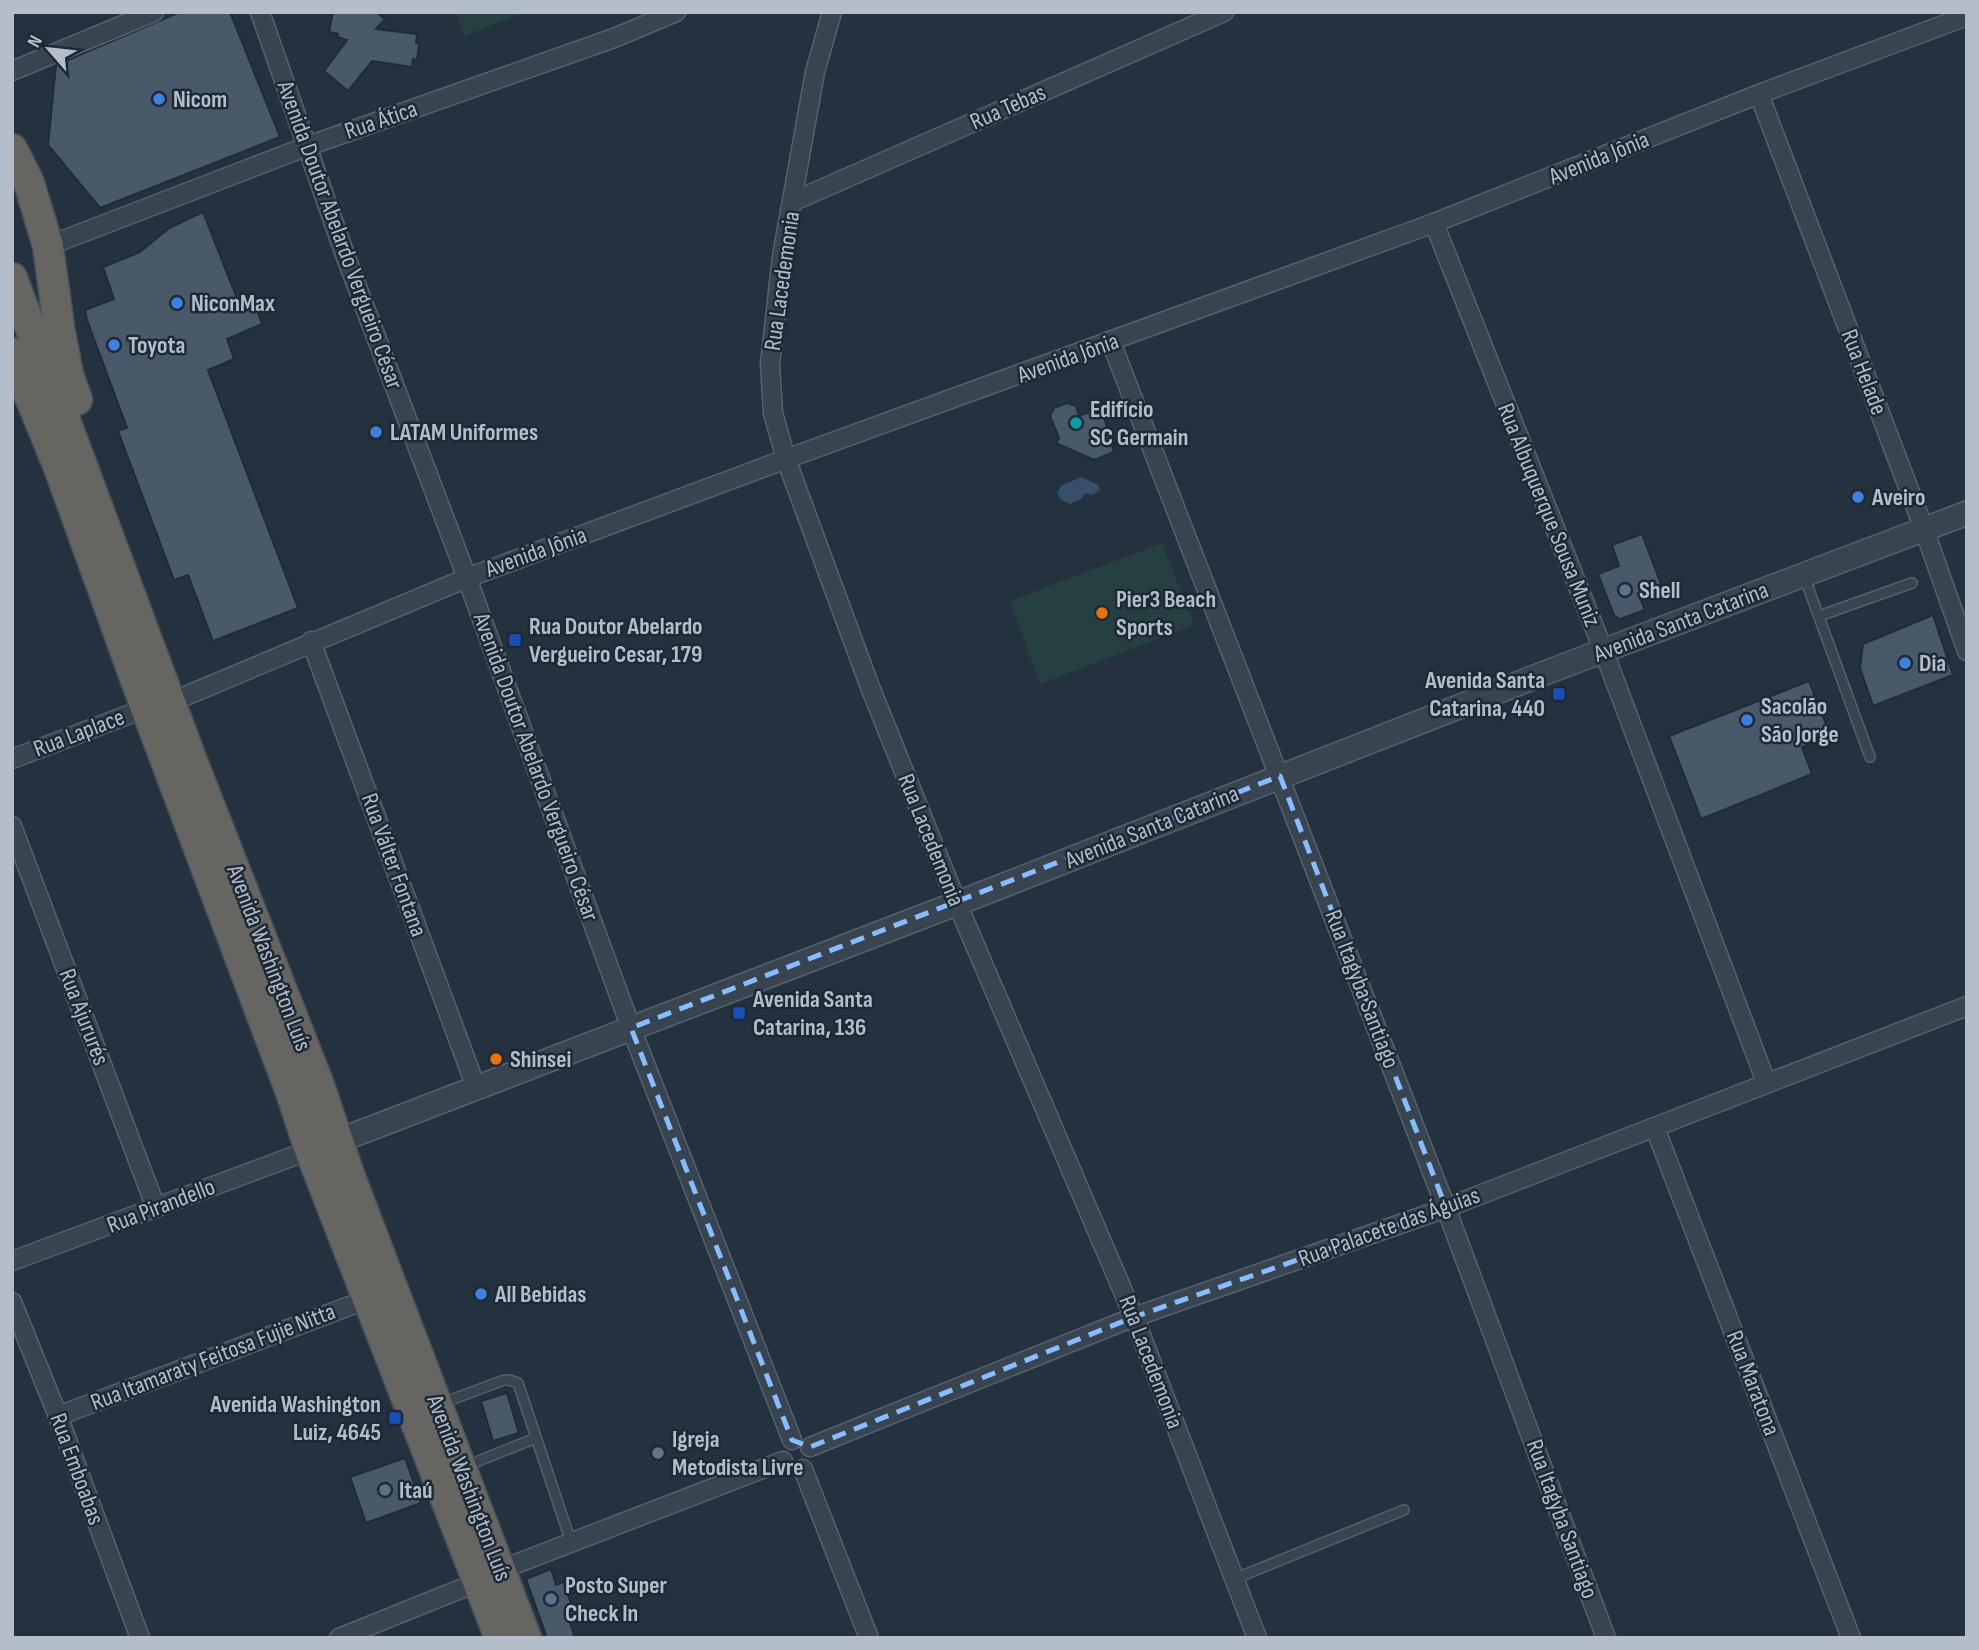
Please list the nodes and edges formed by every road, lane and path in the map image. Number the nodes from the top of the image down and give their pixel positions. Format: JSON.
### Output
{"nodes":[{"id":1,"x":154,"y":12,"type":"edge"},
{"id":2,"x":260,"y":12,"type":"edge"},
{"id":3,"x":676,"y":12,"type":"edge"},
{"id":4,"x":832,"y":12,"type":"edge"},
{"id":5,"x":1224,"y":12,"type":"edge"},
{"id":6,"x":1967,"y":16,"type":"edge"},
{"id":7,"x":12,"y":71,"type":"edge"},
{"id":8,"x":1759,"y":94,"type":"junction"},
{"id":9,"x":308,"y":145,"type":"junction"},
{"id":10,"x":12,"y":149,"type":"edge"},
{"id":11,"x":792,"y":202,"type":"junction"},
{"id":12,"x":1434,"y":223,"type":"junction"},
{"id":13,"x":48,"y":246,"type":"junction"},
{"id":14,"x":12,"y":278,"type":"edge"},
{"id":15,"x":1111,"y":342,"type":"junction"},
{"id":16,"x":12,"y":353,"type":"edge"},
{"id":17,"x":12,"y":402,"type":"edge"},
{"id":18,"x":68,"y":459,"type":"junction"},
{"id":19,"x":786,"y":459,"type":"junction"},
{"id":20,"x":1967,"y":513,"type":"edge"},
{"id":21,"x":1924,"y":529,"type":"junction"},
{"id":22,"x":1804,"y":576,"type":"junction"},
{"id":23,"x":467,"y":578,"type":"junction"},
{"id":24,"x":1912,"y":583,"type":"dead end"},
{"id":25,"x":1819,"y":616,"type":"junction"},
{"id":26,"x":311,"y":641,"type":"junction"},
{"id":27,"x":1967,"y":651,"type":"edge"},
{"id":28,"x":1604,"y":652,"type":"junction"},
{"id":29,"x":158,"y":705,"type":"junction"},
{"id":30,"x":1870,"y":757,"type":"dead end"},
{"id":31,"x":12,"y":759,"type":"edge"},
{"id":32,"x":1280,"y":776,"type":"junction"},
{"id":33,"x":12,"y":826,"type":"edge"},
{"id":34,"x":957,"y":903,"type":"junction"},
{"id":35,"x":1967,"y":1006,"type":"edge"},
{"id":36,"x":631,"y":1028,"type":"junction"},
{"id":37,"x":1766,"y":1082,"type":"junction"},
{"id":38,"x":477,"y":1090,"type":"junction"},
{"id":39,"x":1655,"y":1128,"type":"junction"},
{"id":40,"x":338,"y":1141,"type":"junction"},
{"id":41,"x":310,"y":1150,"type":"junction"},
{"id":42,"x":156,"y":1208,"type":"junction"},
{"id":43,"x":1446,"y":1208,"type":"junction"},
{"id":44,"x":12,"y":1261,"type":"edge"},
{"id":45,"x":368,"y":1298,"type":"junction"},
{"id":46,"x":12,"y":1301,"type":"edge"},
{"id":47,"x":1134,"y":1317,"type":"junction"},
{"id":48,"x":437,"y":1405,"type":"junction"},
{"id":49,"x":58,"y":1416,"type":"junction"},
{"id":50,"x":536,"y":1438,"type":"junction"},
{"id":51,"x":792,"y":1440,"type":"junction"},
{"id":52,"x":810,"y":1447,"type":"junction"},
{"id":53,"x":783,"y":1461,"type":"junction"},
{"id":54,"x":461,"y":1468,"type":"junction"},
{"id":55,"x":803,"y":1469,"type":"junction"},
{"id":56,"x":1404,"y":1510,"type":"dead end"},
{"id":57,"x":571,"y":1542,"type":"junction"},
{"id":58,"x":489,"y":1576,"type":"junction"},
{"id":59,"x":1234,"y":1580,"type":"junction"},
{"id":60,"x":139,"y":1638,"type":"edge"},
{"id":61,"x":339,"y":1638,"type":"edge"},
{"id":62,"x":500,"y":1638,"type":"edge"},
{"id":63,"x":526,"y":1638,"type":"edge"},
{"id":64,"x":869,"y":1638,"type":"edge"},
{"id":65,"x":1257,"y":1638,"type":"edge"},
{"id":66,"x":1606,"y":1638,"type":"edge"},
{"id":67,"x":1851,"y":1638,"type":"edge"}],
"edges":[{"from":1,"to":7,"type":"street"},
{"from":2,"to":9,"type":"street","name":"Avenida Doutor Abelardo Vergueiro César"},
{"from":3,"to":9,"type":"street","name":"Rua Ática"},
{"from":4,"to":11,"type":"street","name":"Rua Lacedemonia"},
{"from":5,"to":11,"type":"street","name":"Rua Tebas"},
{"from":6,"to":8,"type":"street","name":"Avenida Jônia"},
{"from":8,"to":12,"type":"street","name":"Avenida Jônia"},
{"from":8,"to":21,"type":"street","name":"Rua Helade"},
{"from":9,"to":13,"type":"street","name":"Rua Ática"},
{"from":9,"to":23,"type":"street","name":"Avenida Doutor Abelardo Vergueiro César"},
{"from":10,"to":13,"type":"highway"},
{"from":11,"to":19,"type":"street","name":"Rua Lacedemonia"},
{"from":12,"to":15,"type":"street","name":"Avenida Jônia"},
{"from":12,"to":28,"type":"street","name":"Rua Albuquerque Sousa Muniz"},
{"from":13,"to":18,"type":"highway"},
{"from":14,"to":18,"type":"highway","name":"Avenida Washington Luís"},
{"from":15,"to":19,"type":"street","name":"Avenida Jônia"},
{"from":15,"to":32,"type":"street","name":"Rua Itagyba Santiago"},
{"from":16,"to":18,"type":"highway","name":"Avenida Washington Luís"},
{"from":17,"to":18,"type":"highway"},
{"from":18,"to":29,"type":"highway","name":"Avenida Washington Luís"},
{"from":19,"to":23,"type":"street","name":"Avenida Jônia"},
{"from":19,"to":34,"type":"street","name":"Rua Lacedemonia"},
{"from":20,"to":21,"type":"street","name":"Avenida Santa Catarina"},
{"from":21,"to":22,"type":"street","name":"Avenida Santa Catarina"},
{"from":21,"to":27,"type":"street","name":"Rua Helade"},
{"from":22,"to":25,"type":"lane"},
{"from":22,"to":28,"type":"street","name":"Avenida Santa Catarina"},
{"from":23,"to":26,"type":"street","name":"Avenida Jônia"},
{"from":23,"to":36,"type":"street","name":"Avenida Doutor Abelardo Vergueiro César"},
{"from":24,"to":25,"type":"lane"},
{"from":25,"to":30,"type":"lane"},
{"from":26,"to":29,"type":"street","name":"Avenida Jônia"},
{"from":26,"to":38,"type":"street","name":"Rua Válter Fontana"},
{"from":28,"to":32,"type":"street","name":"Avenida Santa Catarina"},
{"from":28,"to":37,"type":"street","name":"Rua Albuquerque Sousa Muniz"},
{"from":29,"to":31,"type":"street","name":"Rua Laplace"},
{"from":29,"to":40,"type":"highway","name":"Avenida Washington Luís"},
{"from":29,"to":41,"type":"highway","name":"Avenida Washington Luís"},
{"from":32,"to":34,"type":"street","name":"Avenida Santa Catarina"},
{"from":32,"to":43,"type":"street","name":"Rua Itagyba Santiago"},
{"from":33,"to":42,"type":"street","name":"Rua Ajururés"},
{"from":34,"to":36,"type":"street","name":"Avenida Santa Catarina"},
{"from":34,"to":47,"type":"street","name":"Rua Lacedemonia"},
{"from":35,"to":37,"type":"street","name":"Rua Palacete das Águias"},
{"from":36,"to":38,"type":"street","name":"Avenida Santa Catarina"},
{"from":36,"to":51,"type":"street","name":"Avenida Doutor Abelardo Vergueiro César"},
{"from":37,"to":39,"type":"street","name":"Rua Palacete das Águias"},
{"from":38,"to":40,"type":"street","name":"Avenida Santa Catarina"},
{"from":39,"to":43,"type":"street","name":"Rua Palacete das Águias"},
{"from":39,"to":67,"type":"street","name":"Rua Maratona"},
{"from":40,"to":48,"type":"highway","name":"Avenida Washington Luís"},
{"from":41,"to":42,"type":"street","name":"Rua Pirandello"},
{"from":41,"to":45,"type":"highway","name":"Avenida Washington Luís"},
{"from":42,"to":44,"type":"street","name":"Rua Pirandello"},
{"from":43,"to":47,"type":"street","name":"Rua Palacete das Águias"},
{"from":43,"to":66,"type":"street","name":"Rua Itagyba Santiago"},
{"from":45,"to":49,"type":"street","name":"Rua Itamaraty Feitosa Fujie Nitta"},
{"from":45,"to":58,"type":"highway","name":"Avenida Washington Luís"},
{"from":46,"to":49,"type":"street","name":"Rua Emboabas"},
{"from":47,"to":52,"type":"street","name":"Rua Palacete das Águias"},
{"from":47,"to":59,"type":"street","name":"Rua Lacedemonia"},
{"from":48,"to":50,"type":"lane"},
{"from":48,"to":54,"type":"highway","name":"Avenida Washington Luís"},
{"from":49,"to":60,"type":"street","name":"Rua Emboabas"},
{"from":50,"to":54,"type":"lane"},
{"from":50,"to":57,"type":"lane"},
{"from":51,"to":52,"type":"street"},
{"from":51,"to":53,"type":"street"},
{"from":52,"to":55,"type":"street"},
{"from":53,"to":55,"type":"street"},
{"from":53,"to":57,"type":"street"},
{"from":54,"to":58,"type":"highway","name":"Avenida Washington Luís"},
{"from":55,"to":64,"type":"street"},
{"from":56,"to":59,"type":"lane"},
{"from":57,"to":58,"type":"street"},
{"from":58,"to":61,"type":"street"},
{"from":58,"to":62,"type":"highway","name":"Avenida Washington Luís"},
{"from":58,"to":63,"type":"highway","name":"Avenida Washington Luís"},
{"from":59,"to":65,"type":"street","name":"Rua Lacedemonia"}]}
